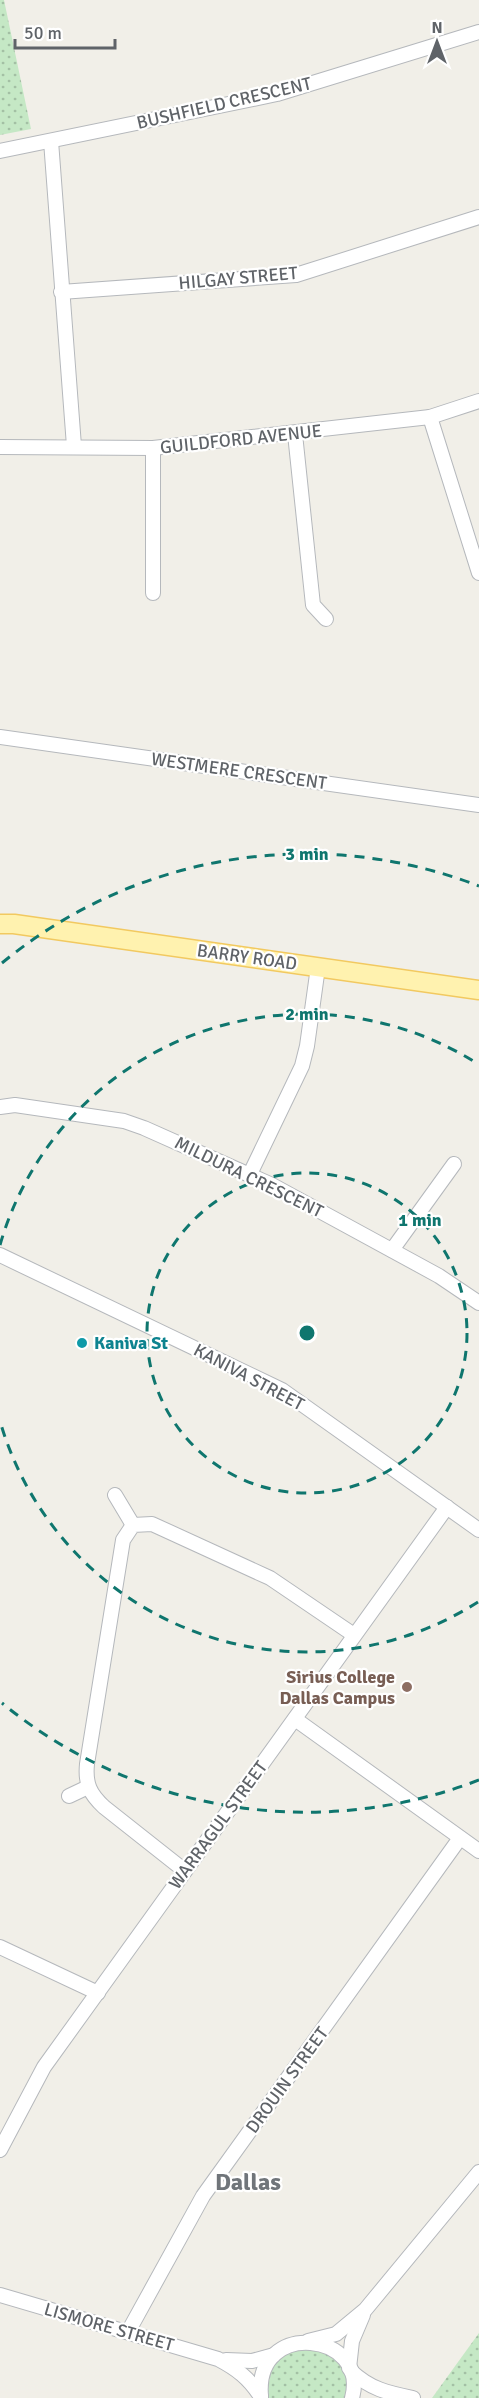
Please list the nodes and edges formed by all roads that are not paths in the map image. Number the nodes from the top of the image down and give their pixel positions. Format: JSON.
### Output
{"nodes":[{"id":1,"x":479,"y":32,"type":"edge"},
{"id":2,"x":51,"y":141,"type":"junction"},
{"id":3,"x":0,"y":151,"type":"edge"},
{"id":4,"x":479,"y":217,"type":"edge"},
{"id":5,"x":61,"y":291,"type":"junction"},
{"id":6,"x":479,"y":401,"type":"edge"},
{"id":7,"x":430,"y":417,"type":"junction"},
{"id":8,"x":295,"y":434,"type":"junction"},
{"id":9,"x":74,"y":446,"type":"junction"},
{"id":10,"x":0,"y":447,"type":"edge"},
{"id":11,"x":153,"y":448,"type":"junction"},
{"id":12,"x":479,"y":573,"type":"edge"},
{"id":13,"x":153,"y":593,"type":"dead end"},
{"id":14,"x":326,"y":619,"type":"dead end"},
{"id":15,"x":0,"y":737,"type":"edge"},
{"id":16,"x":479,"y":805,"type":"edge"},
{"id":17,"x":5,"y":923,"type":"edge"},
{"id":18,"x":318,"y":967,"type":"junction"},
{"id":19,"x":479,"y":990,"type":"edge"},
{"id":20,"x":0,"y":1107,"type":"edge"},
{"id":21,"x":454,"y":1164,"type":"dead end"},
{"id":22,"x":250,"y":1174,"type":"junction"},
{"id":23,"x":392,"y":1250,"type":"junction"},
{"id":24,"x":2,"y":1261,"type":"edge"},
{"id":25,"x":479,"y":1303,"type":"edge"},
{"id":26,"x":115,"y":1495,"type":"dead end"},
{"id":27,"x":447,"y":1507,"type":"junction"},
{"id":28,"x":133,"y":1525,"type":"junction"},
{"id":29,"x":479,"y":1530,"type":"edge"},
{"id":30,"x":354,"y":1635,"type":"junction"},
{"id":31,"x":295,"y":1719,"type":"junction"},
{"id":32,"x":88,"y":1787,"type":"junction"},
{"id":33,"x":69,"y":1796,"type":"dead end"},
{"id":34,"x":460,"y":1838,"type":"junction"},
{"id":35,"x":479,"y":1851,"type":"edge"},
{"id":36,"x":186,"y":1871,"type":"junction"},
{"id":37,"x":0,"y":1947,"type":"edge"},
{"id":38,"x":98,"y":1993,"type":"junction"},
{"id":39,"x":1,"y":2144,"type":"edge"},
{"id":40,"x":479,"y":2172,"type":"edge"},
{"id":41,"x":0,"y":2295,"type":"edge"},
{"id":42,"x":365,"y":2310,"type":"junction"},
{"id":43,"x":128,"y":2332,"type":"junction"},
{"id":44,"x":308,"y":2341,"type":"junction"},
{"id":45,"x":275,"y":2354,"type":"junction"},
{"id":46,"x":218,"y":2359,"type":"junction"},
{"id":47,"x":350,"y":2369,"type":"junction"},
{"id":48,"x":261,"y":2398,"type":"edge"},
{"id":49,"x":352,"y":2398,"type":"edge"},
{"id":50,"x":413,"y":2398,"type":"edge"}],
"edges":[{"from":1,"to":2,"type":"street","name":"BUSHFIELD CRESCENT"},
{"from":2,"to":3,"type":"street","name":"BUSHFIELD CRESCENT"},
{"from":2,"to":5,"type":"street"},
{"from":4,"to":5,"type":"street","name":"HILGAY STREET"},
{"from":5,"to":9,"type":"street"},
{"from":6,"to":7,"type":"street","name":"GUILDFORD AVENUE"},
{"from":7,"to":8,"type":"street","name":"GUILDFORD AVENUE"},
{"from":7,"to":12,"type":"street"},
{"from":8,"to":11,"type":"street","name":"GUILDFORD AVENUE"},
{"from":8,"to":14,"type":"street"},
{"from":9,"to":10,"type":"street","name":"GUILDFORD AVENUE"},
{"from":9,"to":11,"type":"street","name":"GUILDFORD AVENUE"},
{"from":11,"to":13,"type":"street"},
{"from":15,"to":16,"type":"street","name":"WESTMERE CRESCENT"},
{"from":17,"to":18,"type":"main road","name":"BARRY ROAD"},
{"from":18,"to":19,"type":"main road","name":"BARRY ROAD"},
{"from":18,"to":22,"type":"street"},
{"from":20,"to":22,"type":"street","name":"MILDURA CRESCENT"},
{"from":21,"to":23,"type":"street"},
{"from":22,"to":23,"type":"street","name":"MILDURA CRESCENT"},
{"from":23,"to":25,"type":"street","name":"MILDURA CRESCENT"},
{"from":24,"to":27,"type":"street","name":"KANIVA STREET"},
{"from":26,"to":28,"type":"street"},
{"from":27,"to":29,"type":"street","name":"KANIVA STREET"},
{"from":27,"to":30,"type":"street","name":"WARRAGUL STREET"},
{"from":28,"to":30,"type":"street"},
{"from":28,"to":32,"type":"street"},
{"from":30,"to":31,"type":"street","name":"WARRAGUL STREET"},
{"from":31,"to":34,"type":"street"},
{"from":31,"to":36,"type":"street","name":"WARRAGUL STREET"},
{"from":32,"to":33,"type":"street"},
{"from":32,"to":36,"type":"street"},
{"from":34,"to":35,"type":"street"},
{"from":34,"to":43,"type":"street","name":"DROUIN STREET"},
{"from":36,"to":38,"type":"street","name":"WARRAGUL STREET"},
{"from":37,"to":38,"type":"street"},
{"from":38,"to":39,"type":"street","name":"WARRAGUL STREET"},
{"from":40,"to":42,"type":"street"},
{"from":41,"to":43,"type":"street","name":"LISMORE STREET"},
{"from":42,"to":44,"type":"street","name":"LISMORE STREET"},
{"from":42,"to":47,"type":"street"},
{"from":43,"to":46,"type":"street","name":"LISMORE STREET"},
{"from":44,"to":45,"type":"street","name":"LISMORE STREET"},
{"from":44,"to":47,"type":"street"},
{"from":45,"to":46,"type":"street","name":"LISMORE STREET"},
{"from":45,"to":48,"type":"street"},
{"from":46,"to":48,"type":"street","name":"LISMORE STREET"},
{"from":47,"to":49,"type":"street"},
{"from":47,"to":50,"type":"street"}]}
